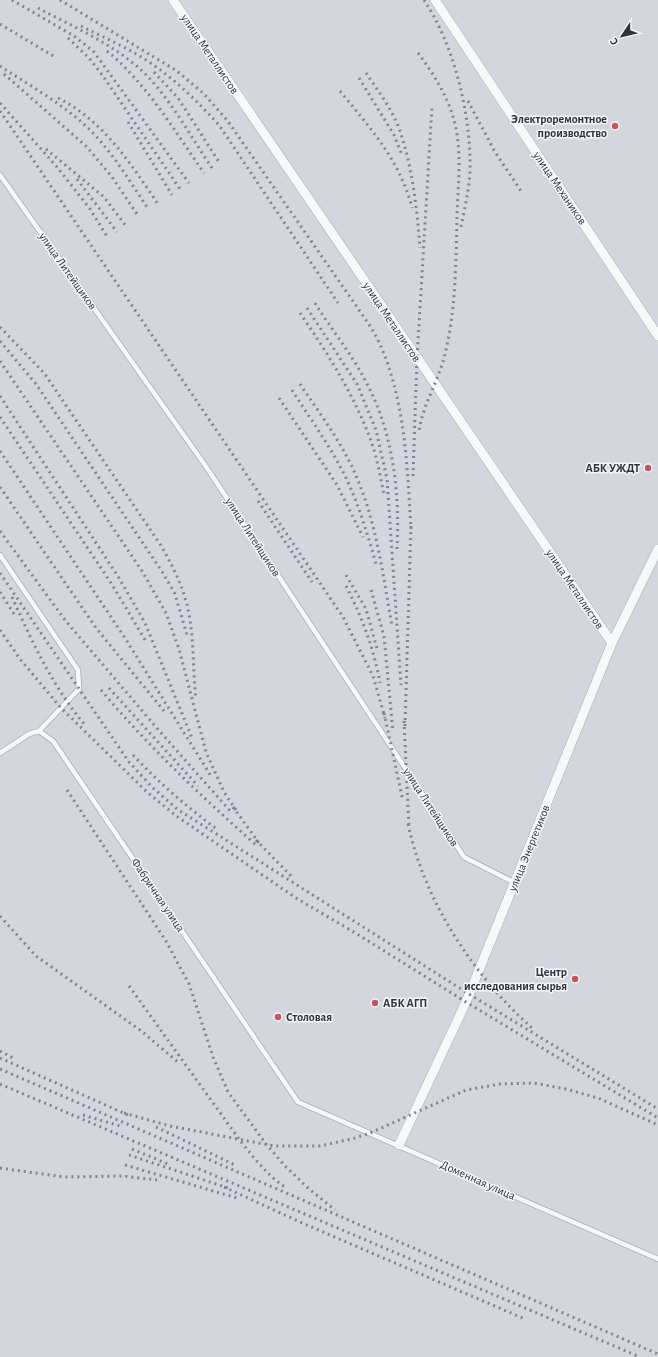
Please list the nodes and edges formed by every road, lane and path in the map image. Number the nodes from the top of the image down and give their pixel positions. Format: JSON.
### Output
{"nodes":[{"id":1,"x":173,"y":0,"type":"edge"},
{"id":2,"x":435,"y":0,"type":"edge"},
{"id":3,"x":0,"y":175,"type":"edge"},
{"id":4,"x":658,"y":336,"type":"edge"},
{"id":5,"x":658,"y":549,"type":"edge"},
{"id":6,"x":0,"y":555,"type":"edge"},
{"id":7,"x":612,"y":642,"type":"junction"},
{"id":8,"x":40,"y":731,"type":"junction"},
{"id":9,"x":0,"y":753,"type":"edge"},
{"id":10,"x":515,"y":883,"type":"junction"},
{"id":11,"x":298,"y":1102,"type":"joint"},
{"id":12,"x":398,"y":1145,"type":"junction"},
{"id":13,"x":658,"y":1260,"type":"edge"}],
"edges":[{"from":1,"to":7,"type":"street","name":"улица Металлистов"},
{"from":2,"to":4,"type":"street","name":"улица Механиков"},
{"from":3,"to":10,"type":"lane","name":"улица Литейщиков"},
{"from":5,"to":7,"type":"street","name":"улица Энергетиков"},
{"from":6,"to":8,"type":"lane"},
{"from":7,"to":10,"type":"street","name":"улица Энергетиков"},
{"from":8,"to":9,"type":"lane"},
{"from":8,"to":11,"type":"lane","name":"Фабричная улица"},
{"from":10,"to":12,"type":"street","name":"улица Энергетиков"},
{"from":11,"to":12,"type":"lane","name":"Доменная улица"},
{"from":12,"to":13,"type":"lane","name":"Доменная улица"}]}
